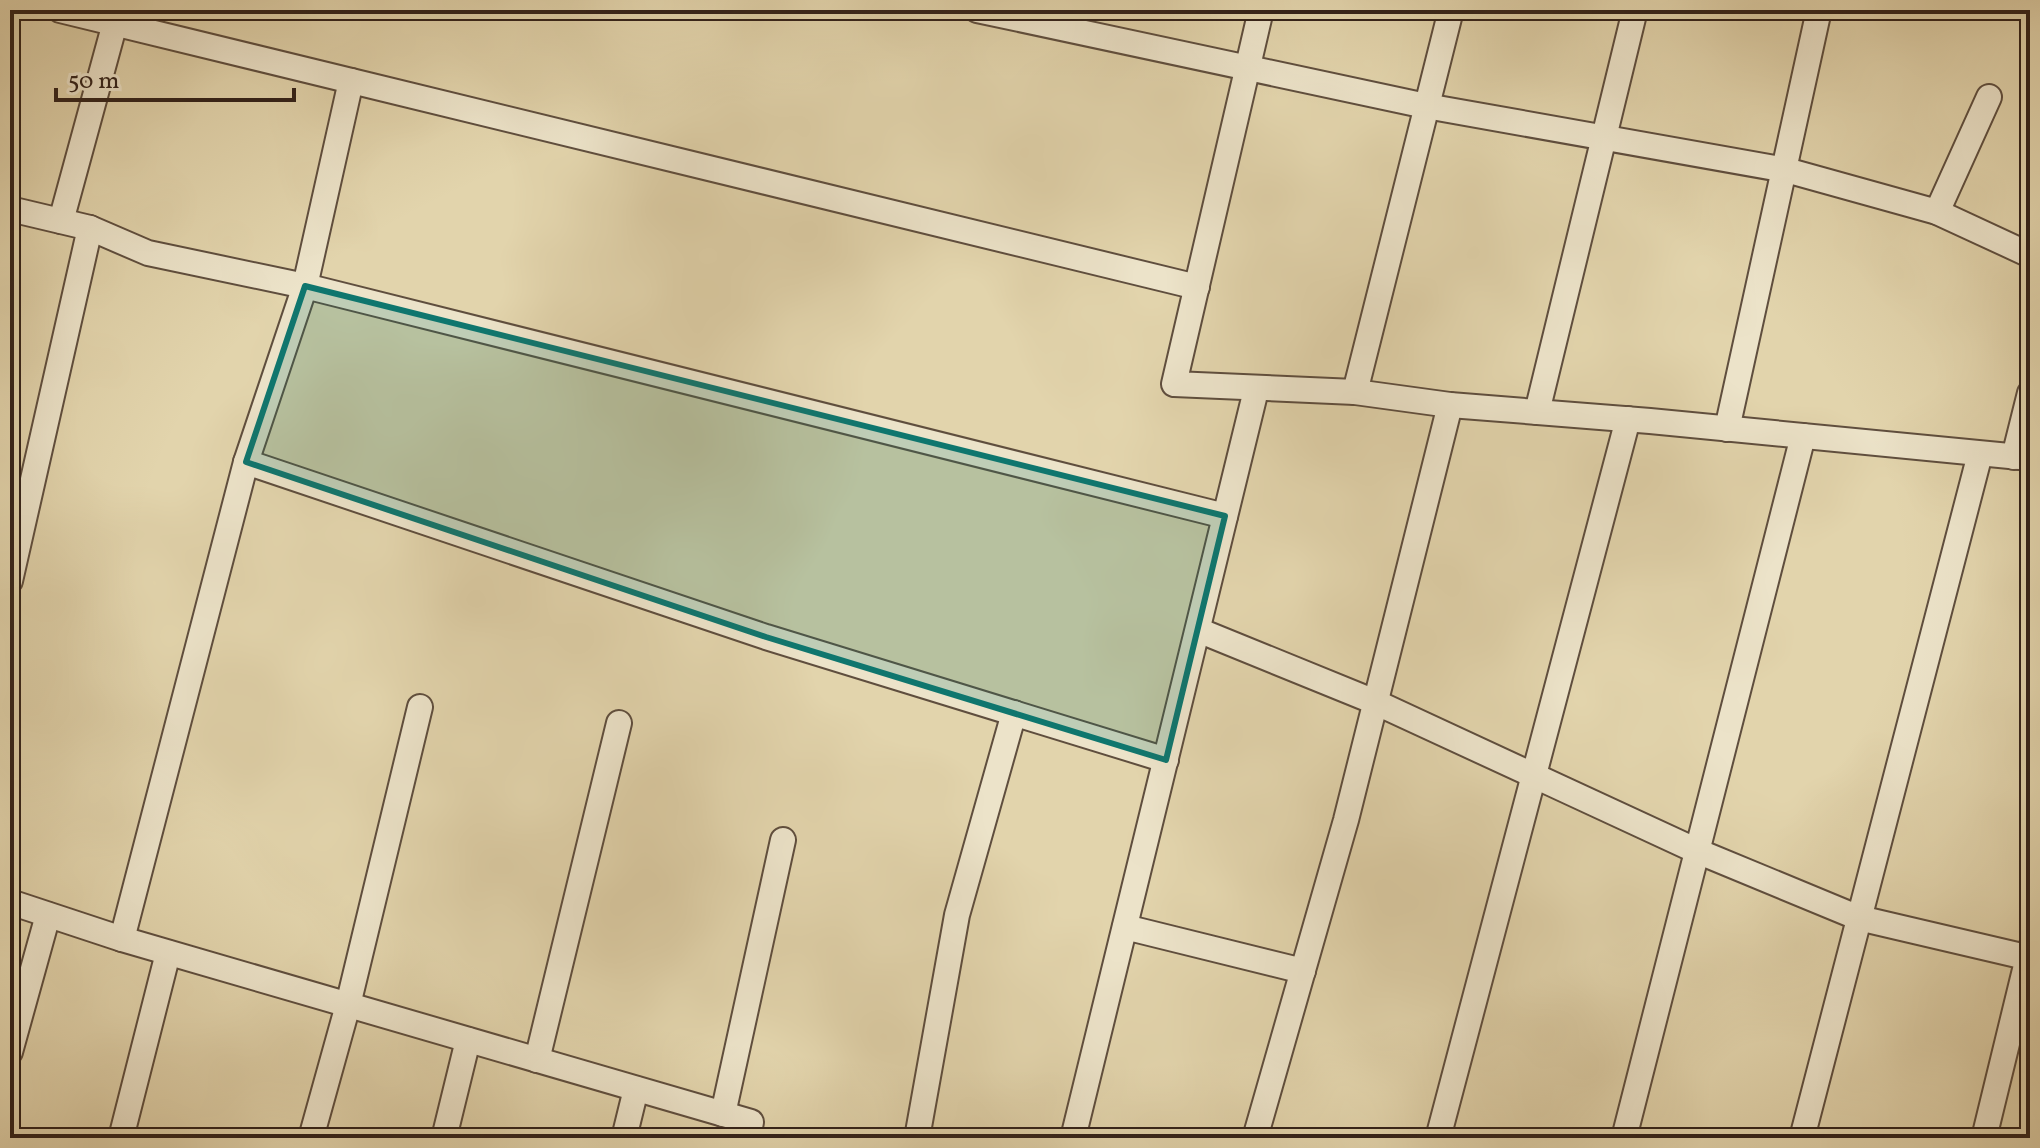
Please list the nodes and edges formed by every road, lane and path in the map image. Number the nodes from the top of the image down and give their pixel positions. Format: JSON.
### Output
{"nodes":[{"id":1,"x":60,"y":10,"type":"edge"},
{"id":2,"x":977,"y":10,"type":"edge"},
{"id":3,"x":1261,"y":10,"type":"edge"},
{"id":4,"x":1451,"y":10,"type":"edge"},
{"id":5,"x":1635,"y":10,"type":"edge"},
{"id":6,"x":1819,"y":10,"type":"edge"},
{"id":7,"x":115,"y":23,"type":"junction"},
{"id":8,"x":1247,"y":69,"type":"junction"},
{"id":9,"x":351,"y":81,"type":"junction"},
{"id":10,"x":1989,"y":97,"type":"dead end"},
{"id":11,"x":1426,"y":106,"type":"junction"},
{"id":12,"x":1602,"y":138,"type":"junction"},
{"id":13,"x":1786,"y":170,"type":"junction"},
{"id":14,"x":10,"y":209,"type":"edge"},
{"id":15,"x":1937,"y":212,"type":"junction"},
{"id":16,"x":61,"y":221,"type":"junction"},
{"id":17,"x":90,"y":228,"type":"junction"},
{"id":18,"x":2030,"y":255,"type":"edge"},
{"id":19,"x":305,"y":286,"type":"junction"},
{"id":20,"x":1197,"y":287,"type":"junction"},
{"id":21,"x":1256,"y":390,"type":"junction"},
{"id":22,"x":1355,"y":392,"type":"junction"},
{"id":23,"x":2030,"y":393,"type":"edge"},
{"id":24,"x":1450,"y":405,"type":"junction"},
{"id":25,"x":1537,"y":412,"type":"junction"},
{"id":26,"x":1628,"y":419,"type":"junction"},
{"id":27,"x":1727,"y":429,"type":"junction"},
{"id":28,"x":1803,"y":436,"type":"junction"},
{"id":29,"x":1980,"y":454,"type":"junction"},
{"id":30,"x":2022,"y":458,"type":"edge"},
{"id":31,"x":246,"y":462,"type":"junction"},
{"id":32,"x":1225,"y":516,"type":"junction"},
{"id":33,"x":10,"y":581,"type":"edge"},
{"id":34,"x":1198,"y":630,"type":"junction"},
{"id":35,"x":1375,"y":702,"type":"junction"},
{"id":36,"x":420,"y":707,"type":"dead end"},
{"id":37,"x":1014,"y":713,"type":"junction"},
{"id":38,"x":619,"y":723,"type":"dead end"},
{"id":39,"x":1166,"y":760,"type":"junction"},
{"id":40,"x":1533,"y":776,"type":"junction"},
{"id":41,"x":783,"y":840,"type":"dead end"},
{"id":42,"x":1697,"y":851,"type":"junction"},
{"id":43,"x":10,"y":902,"type":"edge"},
{"id":44,"x":48,"y":915,"type":"junction"},
{"id":45,"x":1859,"y":918,"type":"junction"},
{"id":46,"x":1125,"y":927,"type":"junction"},
{"id":47,"x":122,"y":939,"type":"junction"},
{"id":48,"x":168,"y":953,"type":"junction"},
{"id":49,"x":2029,"y":955,"type":"edge"},
{"id":50,"x":1303,"y":971,"type":"junction"},
{"id":51,"x":348,"y":1005,"type":"junction"},
{"id":52,"x":468,"y":1040,"type":"junction"},
{"id":53,"x":10,"y":1052,"type":"edge"},
{"id":54,"x":537,"y":1060,"type":"junction"},
{"id":55,"x":636,"y":1089,"type":"junction"},
{"id":56,"x":723,"y":1114,"type":"junction"},
{"id":57,"x":121,"y":1138,"type":"edge"},
{"id":58,"x":311,"y":1138,"type":"edge"},
{"id":59,"x":444,"y":1138,"type":"edge"},
{"id":60,"x":624,"y":1138,"type":"edge"},
{"id":61,"x":748,"y":1138,"type":"edge"},
{"id":62,"x":917,"y":1138,"type":"edge"},
{"id":63,"x":1073,"y":1138,"type":"edge"},
{"id":64,"x":1255,"y":1138,"type":"edge"},
{"id":65,"x":1438,"y":1138,"type":"edge"},
{"id":66,"x":1624,"y":1138,"type":"edge"},
{"id":67,"x":1802,"y":1138,"type":"edge"},
{"id":68,"x":1984,"y":1138,"type":"edge"}],
"edges":[{"from":1,"to":7,"type":"street"},
{"from":2,"to":8,"type":"street"},
{"from":3,"to":8,"type":"street"},
{"from":4,"to":11,"type":"street"},
{"from":5,"to":12,"type":"street"},
{"from":6,"to":13,"type":"street"},
{"from":7,"to":9,"type":"street"},
{"from":7,"to":16,"type":"street"},
{"from":8,"to":11,"type":"street"},
{"from":8,"to":20,"type":"street"},
{"from":9,"to":19,"type":"street"},
{"from":9,"to":20,"type":"street"},
{"from":10,"to":15,"type":"street"},
{"from":11,"to":12,"type":"street"},
{"from":11,"to":22,"type":"street"},
{"from":12,"to":13,"type":"street"},
{"from":12,"to":25,"type":"street"},
{"from":13,"to":15,"type":"street"},
{"from":13,"to":27,"type":"street"},
{"from":14,"to":16,"type":"street"},
{"from":15,"to":18,"type":"street"},
{"from":16,"to":17,"type":"street"},
{"from":17,"to":19,"type":"street"},
{"from":17,"to":33,"type":"street"},
{"from":19,"to":31,"type":"street"},
{"from":19,"to":32,"type":"street"},
{"from":20,"to":21,"type":"street"},
{"from":21,"to":22,"type":"street"},
{"from":21,"to":32,"type":"street"},
{"from":22,"to":24,"type":"street"},
{"from":23,"to":30,"type":"street"},
{"from":24,"to":25,"type":"street"},
{"from":24,"to":35,"type":"street"},
{"from":25,"to":26,"type":"street"},
{"from":26,"to":27,"type":"street"},
{"from":26,"to":40,"type":"street"},
{"from":27,"to":28,"type":"street"},
{"from":28,"to":29,"type":"street"},
{"from":28,"to":42,"type":"street"},
{"from":29,"to":30,"type":"street"},
{"from":29,"to":45,"type":"street"},
{"from":31,"to":37,"type":"street"},
{"from":31,"to":47,"type":"street"},
{"from":32,"to":34,"type":"street"},
{"from":34,"to":35,"type":"street"},
{"from":34,"to":39,"type":"street"},
{"from":35,"to":40,"type":"street"},
{"from":35,"to":50,"type":"street"},
{"from":36,"to":51,"type":"street"},
{"from":37,"to":39,"type":"street"},
{"from":37,"to":62,"type":"street"},
{"from":38,"to":54,"type":"street"},
{"from":39,"to":46,"type":"street"},
{"from":40,"to":42,"type":"street"},
{"from":40,"to":65,"type":"street"},
{"from":41,"to":56,"type":"street"},
{"from":42,"to":45,"type":"street"},
{"from":42,"to":66,"type":"street"},
{"from":43,"to":44,"type":"street"},
{"from":44,"to":47,"type":"street"},
{"from":44,"to":53,"type":"street"},
{"from":45,"to":49,"type":"street"},
{"from":45,"to":67,"type":"street"},
{"from":46,"to":50,"type":"street"},
{"from":46,"to":63,"type":"street"},
{"from":47,"to":48,"type":"street"},
{"from":48,"to":51,"type":"street"},
{"from":48,"to":57,"type":"street"},
{"from":49,"to":68,"type":"street"},
{"from":50,"to":64,"type":"street"},
{"from":51,"to":52,"type":"street"},
{"from":51,"to":58,"type":"street"},
{"from":52,"to":54,"type":"street"},
{"from":52,"to":59,"type":"street"},
{"from":54,"to":55,"type":"street"},
{"from":55,"to":56,"type":"street"},
{"from":55,"to":60,"type":"street"},
{"from":56,"to":61,"type":"street"}]}
